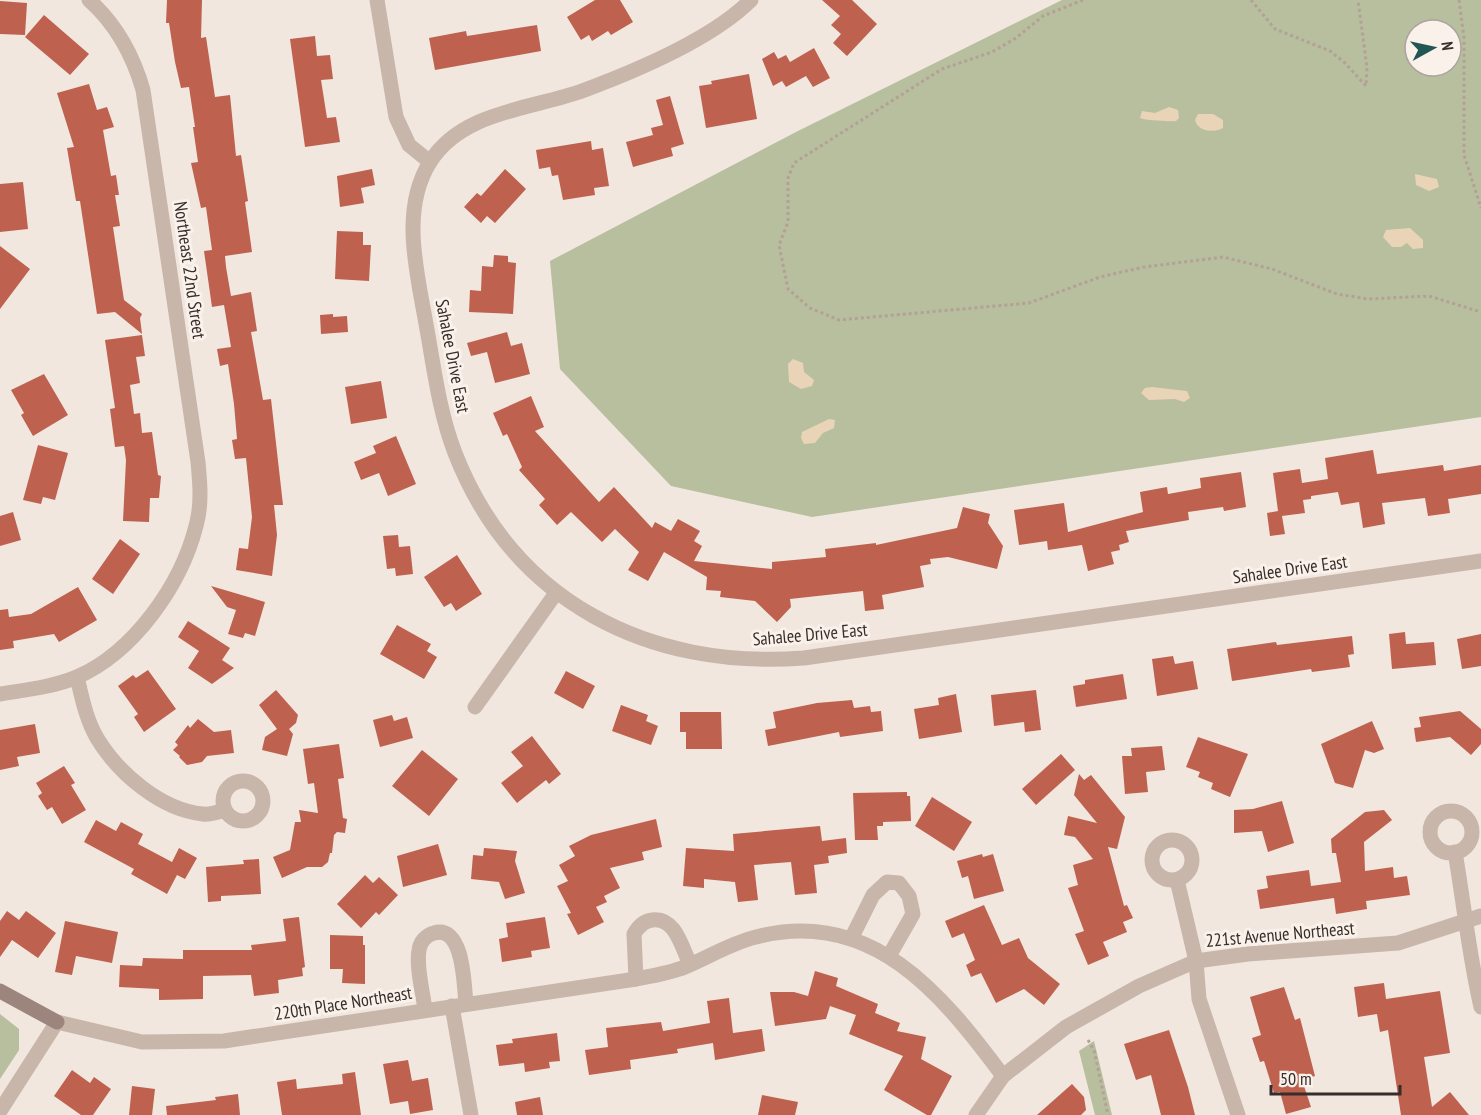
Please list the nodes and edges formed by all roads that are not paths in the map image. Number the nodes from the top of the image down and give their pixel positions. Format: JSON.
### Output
{"nodes":[{"id":1,"x":89,"y":0,"type":"edge"},
{"id":2,"x":377,"y":0,"type":"edge"},
{"id":3,"x":752,"y":0,"type":"edge"},
{"id":4,"x":430,"y":162,"type":"junction"},
{"id":5,"x":1481,"y":561,"type":"edge"},
{"id":6,"x":556,"y":593,"type":"junction"},
{"id":7,"x":77,"y":677,"type":"junction"},
{"id":8,"x":0,"y":694,"type":"edge"},
{"id":9,"x":475,"y":707,"type":"dead end"},
{"id":10,"x":225,"y":810,"type":"dead end"},
{"id":11,"x":1455,"y":852,"type":"dead end"},
{"id":12,"x":1177,"y":880,"type":"dead end"},
{"id":13,"x":1474,"y":919,"type":"edge"},
{"id":14,"x":851,"y":939,"type":"junction"},
{"id":15,"x":889,"y":956,"type":"junction"},
{"id":16,"x":1196,"y":961,"type":"junction"},
{"id":17,"x":690,"y":964,"type":"junction"},
{"id":18,"x":636,"y":979,"type":"junction"},
{"id":19,"x":0,"y":991,"type":"edge"},
{"id":20,"x":459,"y":1005,"type":"junction"},
{"id":21,"x":1481,"y":1007,"type":"edge"},
{"id":22,"x":425,"y":1010,"type":"junction"},
{"id":23,"x":57,"y":1022,"type":"junction"},
{"id":24,"x":1003,"y":1076,"type":"junction"},
{"id":25,"x":0,"y":1111,"type":"edge"},
{"id":26,"x":471,"y":1115,"type":"edge"},
{"id":27,"x":976,"y":1115,"type":"edge"},
{"id":28,"x":1238,"y":1115,"type":"edge"}],
"edges":[{"from":1,"to":7,"type":"street","name":"Northeast 22nd Street"},
{"from":2,"to":4,"type":"street"},
{"from":3,"to":4,"type":"street","name":"Sahalee Drive East"},
{"from":4,"to":6,"type":"street","name":"Sahalee Drive East"},
{"from":5,"to":6,"type":"street","name":"Sahalee Drive East"},
{"from":6,"to":9,"type":"street"},
{"from":7,"to":8,"type":"street"},
{"from":7,"to":10,"type":"street"},
{"from":11,"to":13,"type":"street"},
{"from":12,"to":16,"type":"street"},
{"from":13,"to":16,"type":"street","name":"221st Avenue Northeast"},
{"from":13,"to":21,"type":"street"},
{"from":14,"to":15,"type":"street","name":"220th Place Northeast"},
{"from":14,"to":15,"type":"street"},
{"from":14,"to":17,"type":"street","name":"220th Place Northeast"},
{"from":15,"to":24,"type":"street","name":"220th Place Northeast"},
{"from":16,"to":24,"type":"street","name":"221st Avenue Northeast"},
{"from":16,"to":28,"type":"street"},
{"from":17,"to":18,"type":"street","name":"220th Place Northeast"},
{"from":17,"to":18,"type":"street"},
{"from":18,"to":20,"type":"street","name":"220th Place Northeast"},
{"from":19,"to":23,"type":"street"},
{"from":20,"to":22,"type":"street","name":"220th Place Northeast"},
{"from":20,"to":22,"type":"street"},
{"from":20,"to":26,"type":"street"},
{"from":22,"to":23,"type":"street","name":"220th Place Northeast"},
{"from":23,"to":25,"type":"street"},
{"from":24,"to":27,"type":"street","name":"221st Avenue Northeast"}]}
